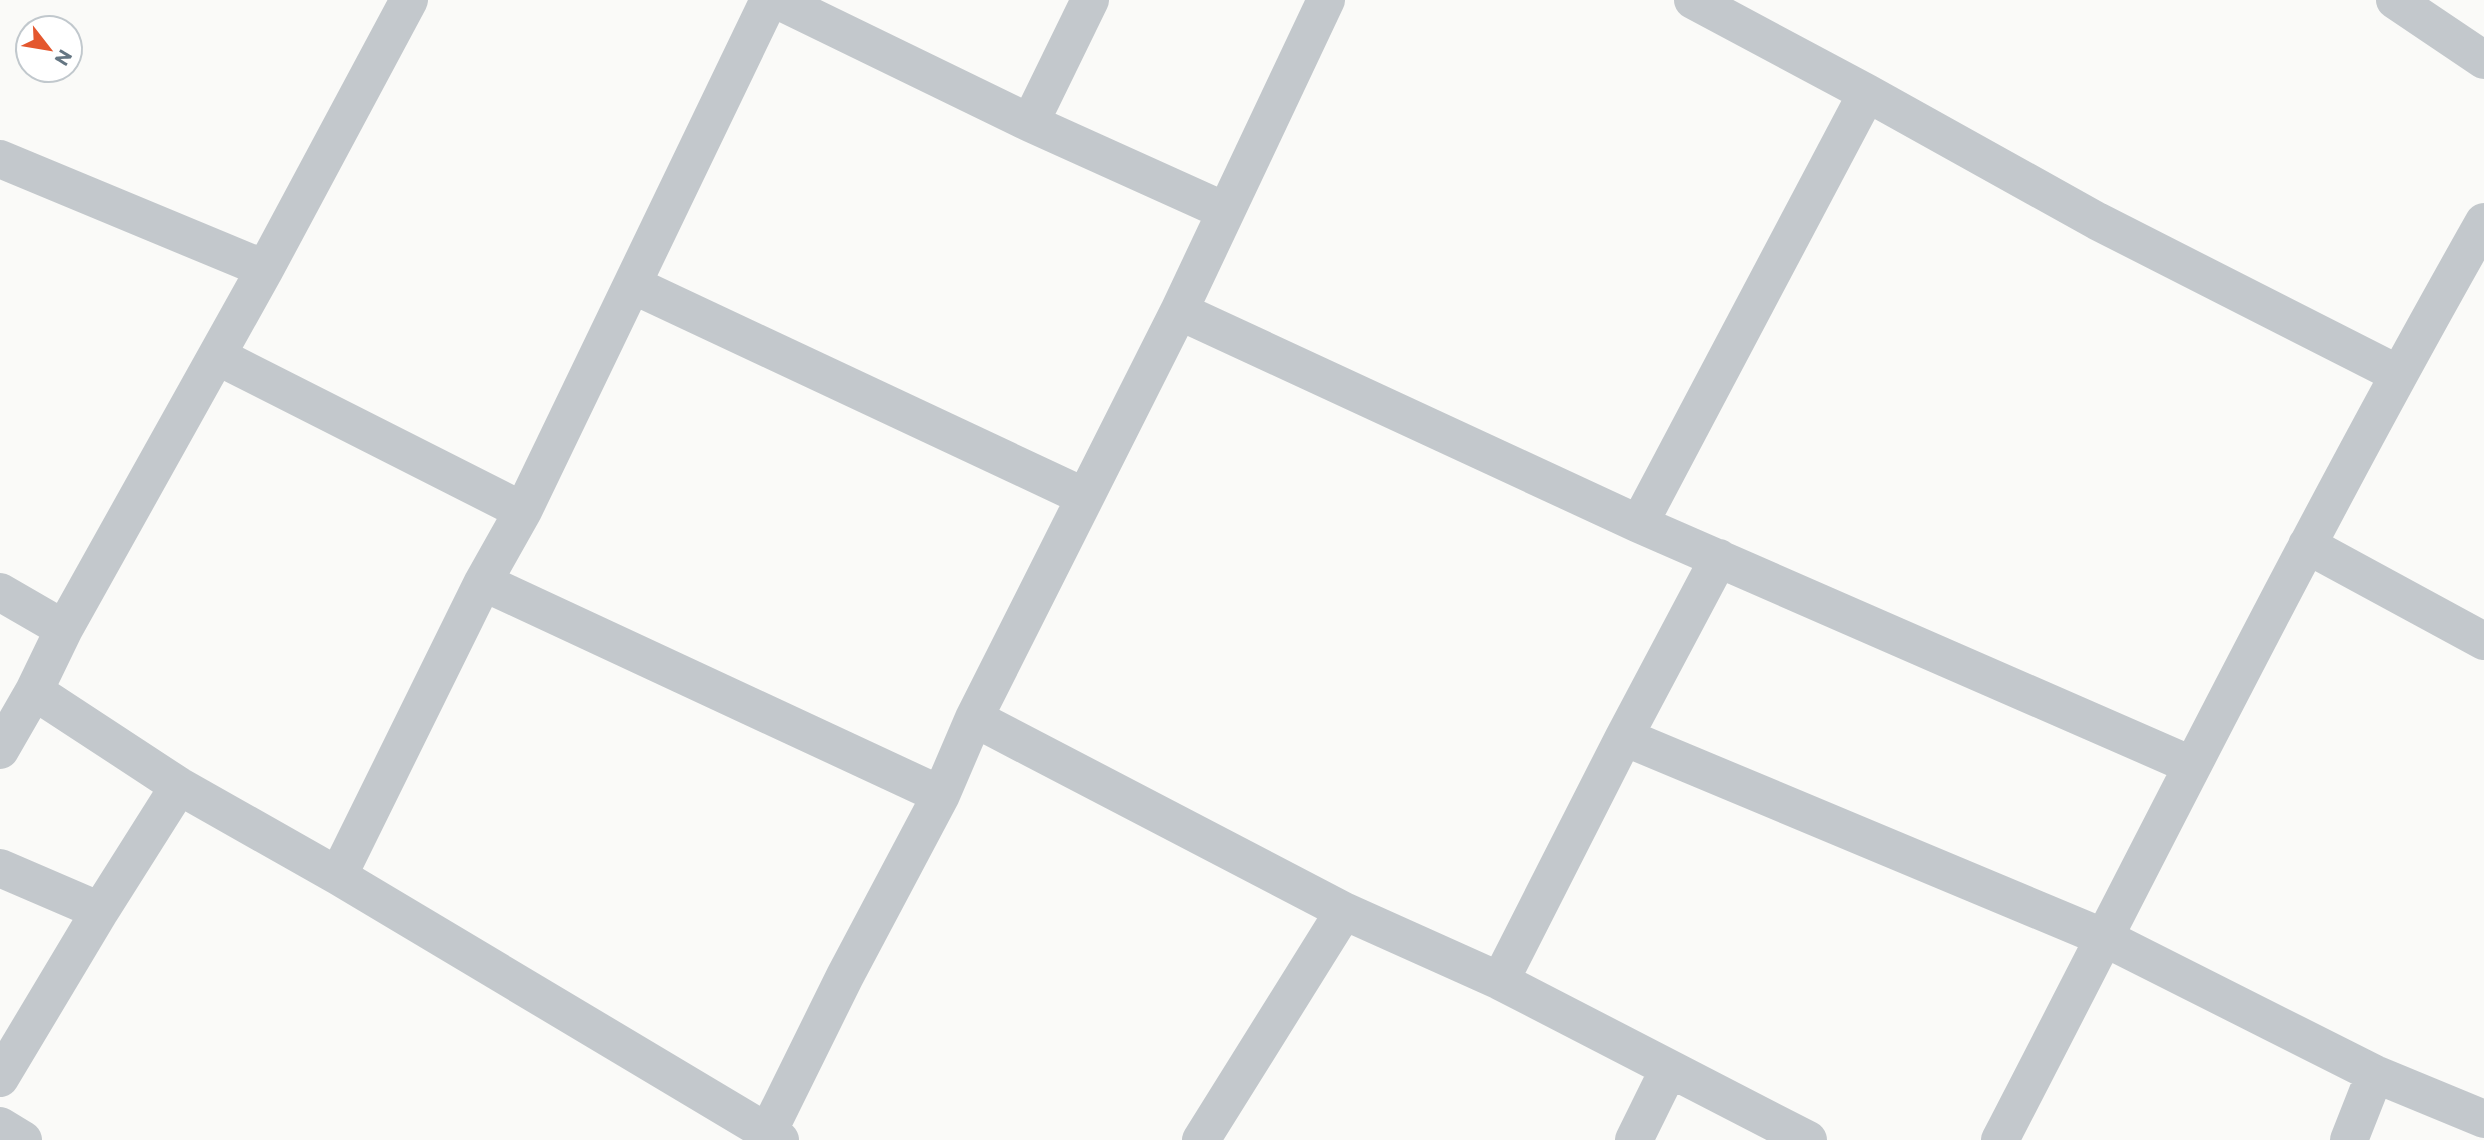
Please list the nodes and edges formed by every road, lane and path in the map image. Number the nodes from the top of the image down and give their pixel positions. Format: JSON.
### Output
{"nodes":[{"id":1,"x":409,"y":0,"type":"edge"},
{"id":2,"x":769,"y":0,"type":"edge"},
{"id":3,"x":776,"y":0,"type":"edge"},
{"id":4,"x":1090,"y":0,"type":"edge"},
{"id":5,"x":1326,"y":0,"type":"edge"},
{"id":6,"x":1693,"y":0,"type":"edge"},
{"id":7,"x":2406,"y":3,"type":"edge"},
{"id":8,"x":2484,"y":60,"type":"edge"},
{"id":9,"x":1867,"y":93,"type":"junction"},
{"id":10,"x":1030,"y":123,"type":"junction"},
{"id":11,"x":0,"y":159,"type":"edge"},
{"id":12,"x":1225,"y":211,"type":"junction"},
{"id":13,"x":2484,"y":222,"type":"edge"},
{"id":14,"x":265,"y":269,"type":"junction"},
{"id":15,"x":633,"y":285,"type":"junction"},
{"id":16,"x":1179,"y":312,"type":"junction"},
{"id":17,"x":216,"y":356,"type":"junction"},
{"id":18,"x":2398,"y":374,"type":"junction"},
{"id":19,"x":1085,"y":497,"type":"junction"},
{"id":20,"x":523,"y":511,"type":"junction"},
{"id":21,"x":1639,"y":524,"type":"junction"},
{"id":22,"x":2307,"y":545,"type":"junction"},
{"id":23,"x":1719,"y":558,"type":"junction"},
{"id":24,"x":483,"y":582,"type":"junction"},
{"id":25,"x":0,"y":592,"type":"edge"},
{"id":26,"x":64,"y":629,"type":"junction"},
{"id":27,"x":2484,"y":640,"type":"edge"},
{"id":28,"x":34,"y":691,"type":"junction"},
{"id":29,"x":974,"y":718,"type":"junction"},
{"id":30,"x":1624,"y":737,"type":"junction"},
{"id":31,"x":0,"y":750,"type":"edge"},
{"id":32,"x":2191,"y":765,"type":"junction"},
{"id":33,"x":179,"y":786,"type":"junction"},
{"id":34,"x":941,"y":795,"type":"junction"},
{"id":35,"x":0,"y":868,"type":"edge"},
{"id":36,"x":338,"y":876,"type":"junction"},
{"id":37,"x":100,"y":911,"type":"junction"},
{"id":38,"x":1344,"y":911,"type":"junction"},
{"id":39,"x":2105,"y":938,"type":"junction"},
{"id":40,"x":1500,"y":982,"type":"junction"},
{"id":41,"x":1669,"y":1069,"type":"junction"},
{"id":42,"x":2375,"y":1074,"type":"junction"},
{"id":43,"x":0,"y":1078,"type":"edge"},
{"id":44,"x":2484,"y":1119,"type":"edge"},
{"id":45,"x":0,"y":1126,"type":"edge"},
{"id":46,"x":771,"y":1137,"type":"edge"},
{"id":47,"x":23,"y":1140,"type":"edge"},
{"id":48,"x":1201,"y":1140,"type":"edge"},
{"id":49,"x":1634,"y":1140,"type":"edge"},
{"id":50,"x":1808,"y":1140,"type":"edge"},
{"id":51,"x":2000,"y":1140,"type":"edge"},
{"id":52,"x":2349,"y":1140,"type":"edge"}],
"edges":[{"from":1,"to":14,"type":"street"},
{"from":2,"to":15,"type":"street"},
{"from":3,"to":10,"type":"street"},
{"from":4,"to":10,"type":"street"},
{"from":5,"to":12,"type":"street"},
{"from":6,"to":9,"type":"street"},
{"from":7,"to":8,"type":"street"},
{"from":9,"to":18,"type":"street"},
{"from":9,"to":21,"type":"street"},
{"from":10,"to":12,"type":"street"},
{"from":11,"to":14,"type":"street"},
{"from":12,"to":16,"type":"street"},
{"from":13,"to":18,"type":"street"},
{"from":14,"to":17,"type":"street"},
{"from":15,"to":19,"type":"street"},
{"from":15,"to":20,"type":"street"},
{"from":16,"to":19,"type":"street"},
{"from":16,"to":21,"type":"street"},
{"from":17,"to":20,"type":"street"},
{"from":17,"to":26,"type":"street"},
{"from":18,"to":22,"type":"street"},
{"from":19,"to":29,"type":"street"},
{"from":20,"to":24,"type":"street"},
{"from":21,"to":23,"type":"street"},
{"from":22,"to":27,"type":"street"},
{"from":22,"to":32,"type":"street"},
{"from":23,"to":30,"type":"street"},
{"from":23,"to":32,"type":"street"},
{"from":24,"to":34,"type":"street"},
{"from":24,"to":36,"type":"street"},
{"from":25,"to":26,"type":"street"},
{"from":26,"to":28,"type":"street"},
{"from":28,"to":31,"type":"street"},
{"from":28,"to":33,"type":"street"},
{"from":29,"to":34,"type":"street"},
{"from":29,"to":38,"type":"street"},
{"from":30,"to":39,"type":"street"},
{"from":30,"to":40,"type":"street"},
{"from":32,"to":39,"type":"street"},
{"from":33,"to":36,"type":"street"},
{"from":33,"to":37,"type":"street"},
{"from":34,"to":46,"type":"street"},
{"from":35,"to":37,"type":"street"},
{"from":36,"to":46,"type":"street"},
{"from":37,"to":43,"type":"street"},
{"from":38,"to":40,"type":"street"},
{"from":38,"to":48,"type":"street"},
{"from":39,"to":42,"type":"street"},
{"from":39,"to":51,"type":"street"},
{"from":40,"to":41,"type":"street"},
{"from":41,"to":49,"type":"street"},
{"from":41,"to":50,"type":"street"},
{"from":42,"to":44,"type":"street"},
{"from":42,"to":52,"type":"street"},
{"from":45,"to":47,"type":"street"}]}
